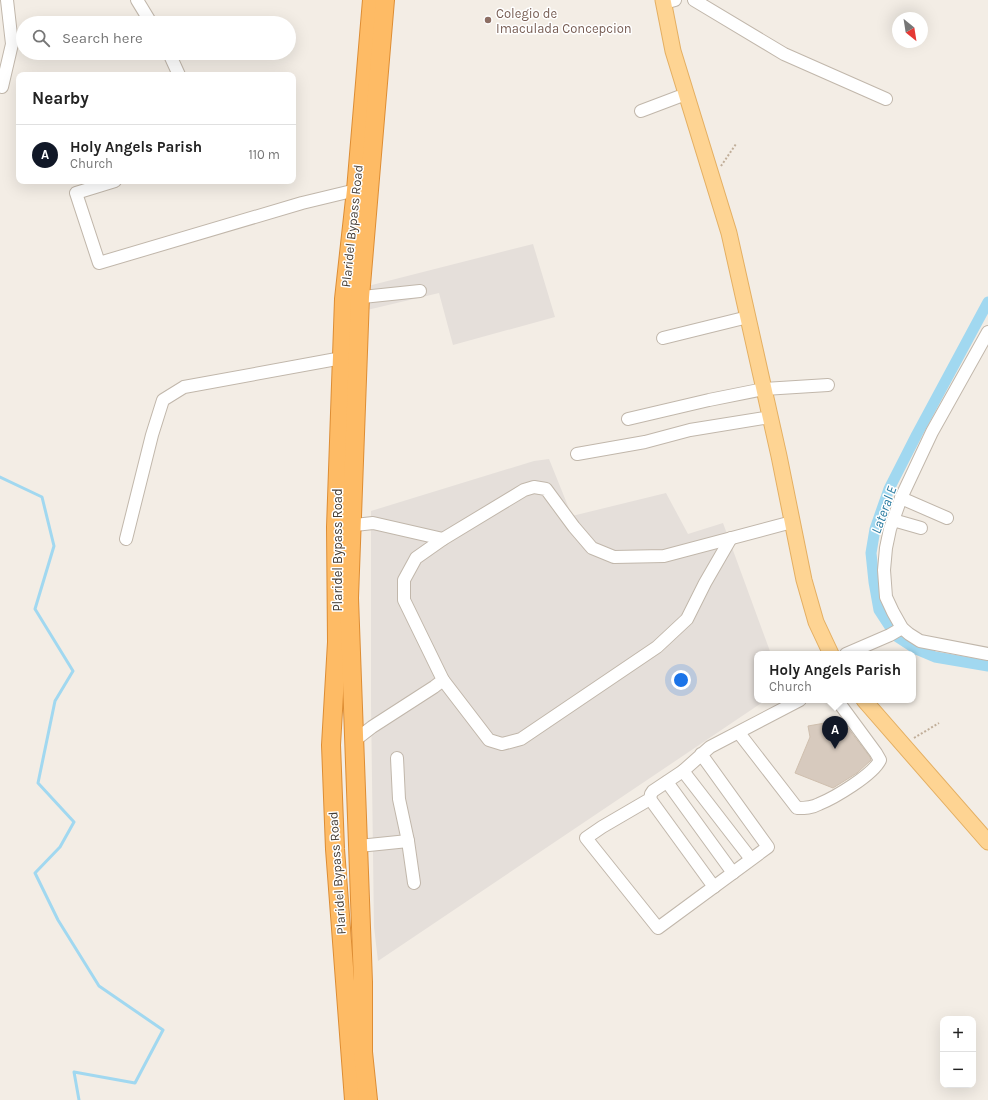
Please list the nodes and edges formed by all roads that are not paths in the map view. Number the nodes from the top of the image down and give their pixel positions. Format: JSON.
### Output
{"nodes":[{"id":1,"x":6,"y":0,"type":"edge"},
{"id":2,"x":137,"y":0,"type":"edge"},
{"id":3,"x":372,"y":0,"type":"edge"},
{"id":4,"x":384,"y":0,"type":"edge"},
{"id":5,"x":694,"y":0,"type":"edge"},
{"id":6,"x":667,"y":1,"type":"edge"},
{"id":7,"x":147,"y":16,"type":"edge"},
{"id":8,"x":172,"y":60,"type":"edge"},
{"id":9,"x":178,"y":72,"type":"edge"},
{"id":10,"x":2,"y":87,"type":"dead end"},
{"id":11,"x":686,"y":94,"type":"junction"},
{"id":12,"x":886,"y":99,"type":"dead end"},
{"id":13,"x":642,"y":111,"type":"dead end"},
{"id":14,"x":105,"y":184,"type":"edge"},
{"id":15,"x":356,"y":190,"type":"junction"},
{"id":16,"x":420,"y":291,"type":"dead end"},
{"id":17,"x":352,"y":298,"type":"junction"},
{"id":18,"x":748,"y":317,"type":"junction"},
{"id":19,"x":988,"y":332,"type":"edge"},
{"id":20,"x":663,"y":338,"type":"dead end"},
{"id":21,"x":342,"y":358,"type":"junction"},
{"id":22,"x":828,"y":385,"type":"dead end"},
{"id":23,"x":764,"y":389,"type":"junction"},
{"id":24,"x":770,"y":417,"type":"junction"},
{"id":25,"x":628,"y":419,"type":"dead end"},
{"id":26,"x":577,"y":454,"type":"dead end"},
{"id":27,"x":901,"y":498,"type":"junction"},
{"id":28,"x":947,"y":518,"type":"dead end"},
{"id":29,"x":893,"y":520,"type":"junction"},
{"id":30,"x":792,"y":522,"type":"junction"},
{"id":31,"x":344,"y":526,"type":"junction"},
{"id":32,"x":921,"y":528,"type":"dead end"},
{"id":33,"x":731,"y":538,"type":"junction"},
{"id":34,"x":442,"y":539,"type":"junction"},
{"id":35,"x":126,"y":540,"type":"dead end"},
{"id":36,"x":896,"y":631,"type":"junction"},
{"id":37,"x":830,"y":651,"type":"edge"},
{"id":38,"x":853,"y":651,"type":"edge"},
{"id":39,"x":988,"y":654,"type":"edge"},
{"id":40,"x":443,"y":680,"type":"junction"},
{"id":41,"x":794,"y":703,"type":"edge"},
{"id":42,"x":839,"y":703,"type":"edge"},
{"id":43,"x":867,"y":703,"type":"edge"},
{"id":44,"x":739,"y":733,"type":"junction"},
{"id":45,"x":354,"y":741,"type":"junction"},
{"id":46,"x":701,"y":754,"type":"junction"},
{"id":47,"x":397,"y":758,"type":"dead end"},
{"id":48,"x":683,"y":771,"type":"junction"},
{"id":49,"x":667,"y":782,"type":"junction"},
{"id":50,"x":650,"y":799,"type":"junction"},
{"id":51,"x":408,"y":841,"type":"junction"},
{"id":52,"x":988,"y":842,"type":"edge"},
{"id":53,"x":359,"y":846,"type":"junction"},
{"id":54,"x":334,"y":849,"type":"junction"},
{"id":55,"x":751,"y":859,"type":"junction"},
{"id":56,"x":733,"y":873,"type":"junction"},
{"id":57,"x":414,"y":883,"type":"dead end"},
{"id":58,"x":714,"y":887,"type":"junction"},
{"id":59,"x":354,"y":1100,"type":"edge"},
{"id":60,"x":368,"y":1100,"type":"edge"}],
"edges":[{"from":1,"to":10,"type":"street"},
{"from":2,"to":7,"type":"street"},
{"from":3,"to":15,"type":"highway","name":"Plaridel Bypass Road"},
{"from":4,"to":17,"type":"highway","name":"Plaridel Bypass Road"},
{"from":5,"to":12,"type":"street"},
{"from":6,"to":11,"type":"main road"},
{"from":8,"to":9,"type":"street"},
{"from":11,"to":13,"type":"street"},
{"from":11,"to":18,"type":"main road"},
{"from":14,"to":15,"type":"street"},
{"from":15,"to":17,"type":"highway","name":"Plaridel Bypass Road"},
{"from":16,"to":17,"type":"street"},
{"from":17,"to":21,"type":"highway","name":"Plaridel Bypass Road"},
{"from":17,"to":31,"type":"highway","name":"Plaridel Bypass Road"},
{"from":18,"to":20,"type":"street"},
{"from":18,"to":23,"type":"main road"},
{"from":19,"to":27,"type":"street"},
{"from":21,"to":31,"type":"highway","name":"Plaridel Bypass Road"},
{"from":21,"to":35,"type":"street"},
{"from":22,"to":23,"type":"street"},
{"from":23,"to":24,"type":"main road"},
{"from":23,"to":25,"type":"street"},
{"from":24,"to":26,"type":"street"},
{"from":24,"to":30,"type":"main road"},
{"from":27,"to":28,"type":"street"},
{"from":27,"to":29,"type":"street"},
{"from":29,"to":32,"type":"street"},
{"from":29,"to":36,"type":"street"},
{"from":30,"to":33,"type":"street"},
{"from":30,"to":37,"type":"main road"},
{"from":31,"to":34,"type":"street"},
{"from":31,"to":45,"type":"highway","name":"Plaridel Bypass Road"},
{"from":31,"to":54,"type":"highway","name":"Plaridel Bypass Road"},
{"from":33,"to":34,"type":"street"},
{"from":33,"to":40,"type":"street"},
{"from":34,"to":40,"type":"street"},
{"from":36,"to":38,"type":"street"},
{"from":36,"to":39,"type":"street"},
{"from":40,"to":45,"type":"street"},
{"from":41,"to":44,"type":"street"},
{"from":42,"to":44,"type":"street"},
{"from":43,"to":52,"type":"main road"},
{"from":44,"to":46,"type":"street"},
{"from":45,"to":53,"type":"highway","name":"Plaridel Bypass Road"},
{"from":46,"to":48,"type":"street"},
{"from":46,"to":55,"type":"street"},
{"from":47,"to":51,"type":"street"},
{"from":48,"to":49,"type":"street"},
{"from":48,"to":55,"type":"street"},
{"from":49,"to":50,"type":"street"},
{"from":49,"to":56,"type":"street"},
{"from":50,"to":58,"type":"street"},
{"from":50,"to":58,"type":"street"},
{"from":51,"to":53,"type":"street"},
{"from":51,"to":57,"type":"street"},
{"from":53,"to":54,"type":"highway"},
{"from":53,"to":60,"type":"highway","name":"Plaridel Bypass Road"},
{"from":54,"to":59,"type":"highway","name":"Plaridel Bypass Road"},
{"from":55,"to":56,"type":"street"},
{"from":56,"to":58,"type":"street"}]}
